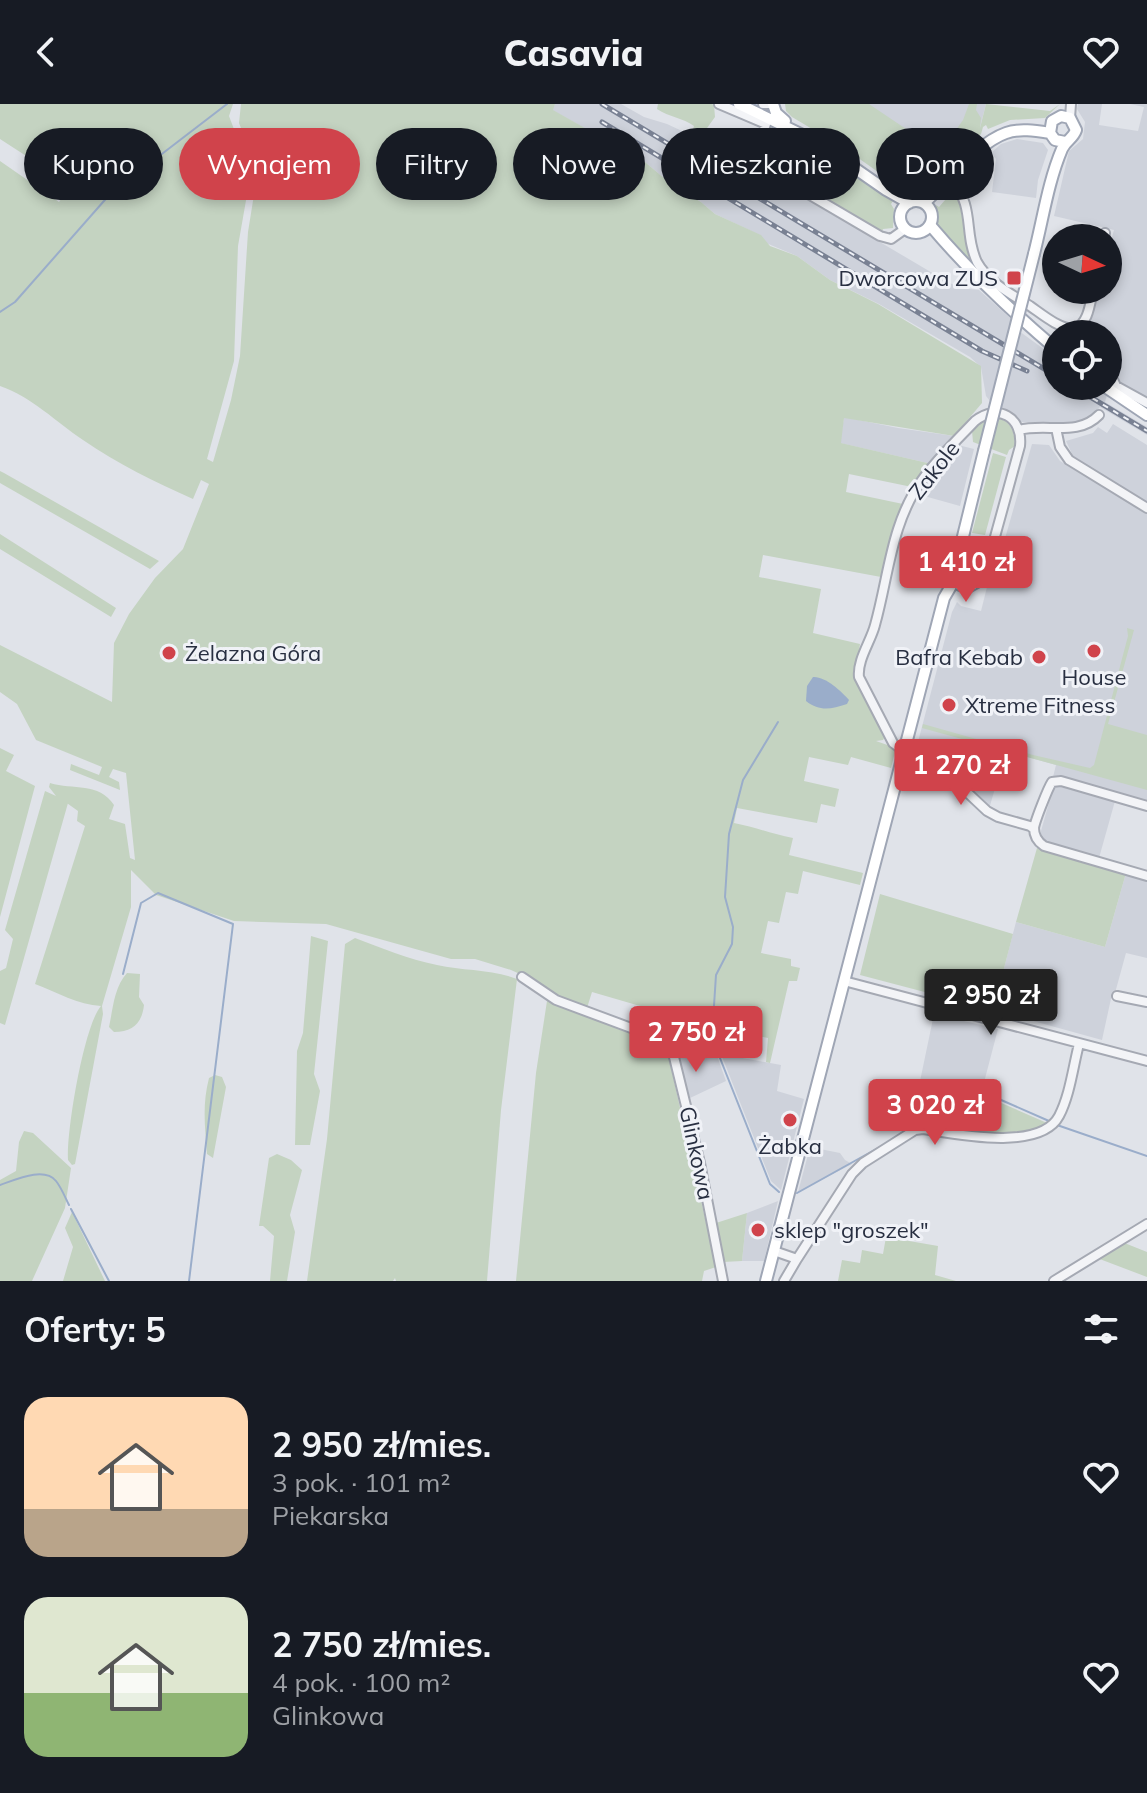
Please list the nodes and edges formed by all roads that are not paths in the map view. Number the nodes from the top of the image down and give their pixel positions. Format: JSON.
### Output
{"nodes":[{"id":1,"x":719,"y":104,"type":"edge"},
{"id":2,"x":739,"y":104,"type":"edge"},
{"id":3,"x":763,"y":104,"type":"edge"},
{"id":4,"x":772,"y":104,"type":"edge"},
{"id":5,"x":1068,"y":104,"type":"edge"},
{"id":6,"x":1066,"y":117,"type":"junction"},
{"id":7,"x":792,"y":128,"type":"joint"},
{"id":8,"x":1055,"y":135,"type":"junction"},
{"id":9,"x":994,"y":139,"type":"edge"},
{"id":10,"x":860,"y":172,"type":"edge"},
{"id":11,"x":931,"y":200,"type":"edge"},
{"id":12,"x":965,"y":200,"type":"edge"},
{"id":13,"x":927,"y":205,"type":"junction"},
{"id":14,"x":905,"y":206,"type":"junction"},
{"id":15,"x":905,"y":229,"type":"junction"},
{"id":16,"x":925,"y":229,"type":"junction"},
{"id":17,"x":1052,"y":320,"type":"edge"},
{"id":18,"x":1042,"y":336,"type":"edge"},
{"id":19,"x":1122,"y":389,"type":"edge"},
{"id":20,"x":1122,"y":398,"type":"edge"},
{"id":21,"x":1147,"y":403,"type":"edge"},
{"id":22,"x":1099,"y":415,"type":"dead end"},
{"id":23,"x":1147,"y":415,"type":"edge"},
{"id":24,"x":1056,"y":428,"type":"junction"},
{"id":25,"x":1019,"y":430,"type":"junction"},
{"id":26,"x":1147,"y":508,"type":"edge"},
{"id":27,"x":958,"y":552,"type":"junction"},
{"id":28,"x":976,"y":566,"type":"junction"},
{"id":29,"x":955,"y":574,"type":"junction"},
{"id":30,"x":965,"y":587,"type":"junction"},
{"id":31,"x":942,"y":608,"type":"junction"},
{"id":32,"x":903,"y":755,"type":"junction"},
{"id":33,"x":1147,"y":806,"type":"edge"},
{"id":34,"x":1034,"y":829,"type":"junction"},
{"id":35,"x":1147,"y":876,"type":"edge"},
{"id":36,"x":522,"y":977,"type":"dead end"},
{"id":37,"x":844,"y":981,"type":"junction"},
{"id":38,"x":1117,"y":996,"type":"dead end"},
{"id":39,"x":1147,"y":1002,"type":"edge"},
{"id":40,"x":1079,"y":1044,"type":"junction"},
{"id":41,"x":1147,"y":1061,"type":"edge"},
{"id":42,"x":1147,"y":1224,"type":"edge"},
{"id":43,"x":774,"y":1251,"type":"junction"},
{"id":44,"x":797,"y":1259,"type":"junction"},
{"id":45,"x":723,"y":1281,"type":"edge"},
{"id":46,"x":766,"y":1281,"type":"edge"},
{"id":47,"x":784,"y":1281,"type":"edge"},
{"id":48,"x":1054,"y":1281,"type":"edge"}],
"edges":[{"from":1,"to":15,"type":"street"},
{"from":2,"to":7,"type":"main road"},
{"from":3,"to":4,"type":"street"},
{"from":4,"to":7,"type":"main road"},
{"from":5,"to":6,"type":"street"},
{"from":6,"to":8,"type":"main road"},
{"from":6,"to":8,"type":"main road"},
{"from":8,"to":9,"type":"main road"},
{"from":8,"to":27,"type":"main road","bridge":true},
{"from":10,"to":14,"type":"main road"},
{"from":11,"to":13,"type":"main road"},
{"from":12,"to":17,"type":"street"},
{"from":13,"to":14,"type":"main road"},
{"from":13,"to":16,"type":"main road"},
{"from":14,"to":15,"type":"main road"},
{"from":15,"to":16,"type":"main road"},
{"from":16,"to":18,"type":"main road"},
{"from":19,"to":21,"type":"street"},
{"from":20,"to":23,"type":"main road"},
{"from":22,"to":24,"type":"street"},
{"from":24,"to":25,"type":"street"},
{"from":24,"to":26,"type":"street"},
{"from":25,"to":28,"type":"street"},
{"from":25,"to":32,"type":"street","name":"Zakole"},
{"from":27,"to":28,"type":"main road"},
{"from":27,"to":29,"type":"main road"},
{"from":28,"to":29,"type":"main road"},
{"from":28,"to":30,"type":"main road"},
{"from":29,"to":30,"type":"main road"},
{"from":29,"to":31,"type":"main road"},
{"from":30,"to":31,"type":"main road"},
{"from":31,"to":32,"type":"main road"},
{"from":32,"to":34,"type":"street"},
{"from":32,"to":37,"type":"main road"},
{"from":33,"to":34,"type":"street"},
{"from":34,"to":35,"type":"street"},
{"from":36,"to":45,"type":"street","name":"Glinkowa"},
{"from":37,"to":40,"type":"street"},
{"from":37,"to":43,"type":"main road"},
{"from":38,"to":39,"type":"street"},
{"from":40,"to":41,"type":"street"},
{"from":40,"to":44,"type":"street"},
{"from":42,"to":48,"type":"street"},
{"from":43,"to":44,"type":"street"},
{"from":43,"to":46,"type":"main road"},
{"from":44,"to":47,"type":"street"}]}
